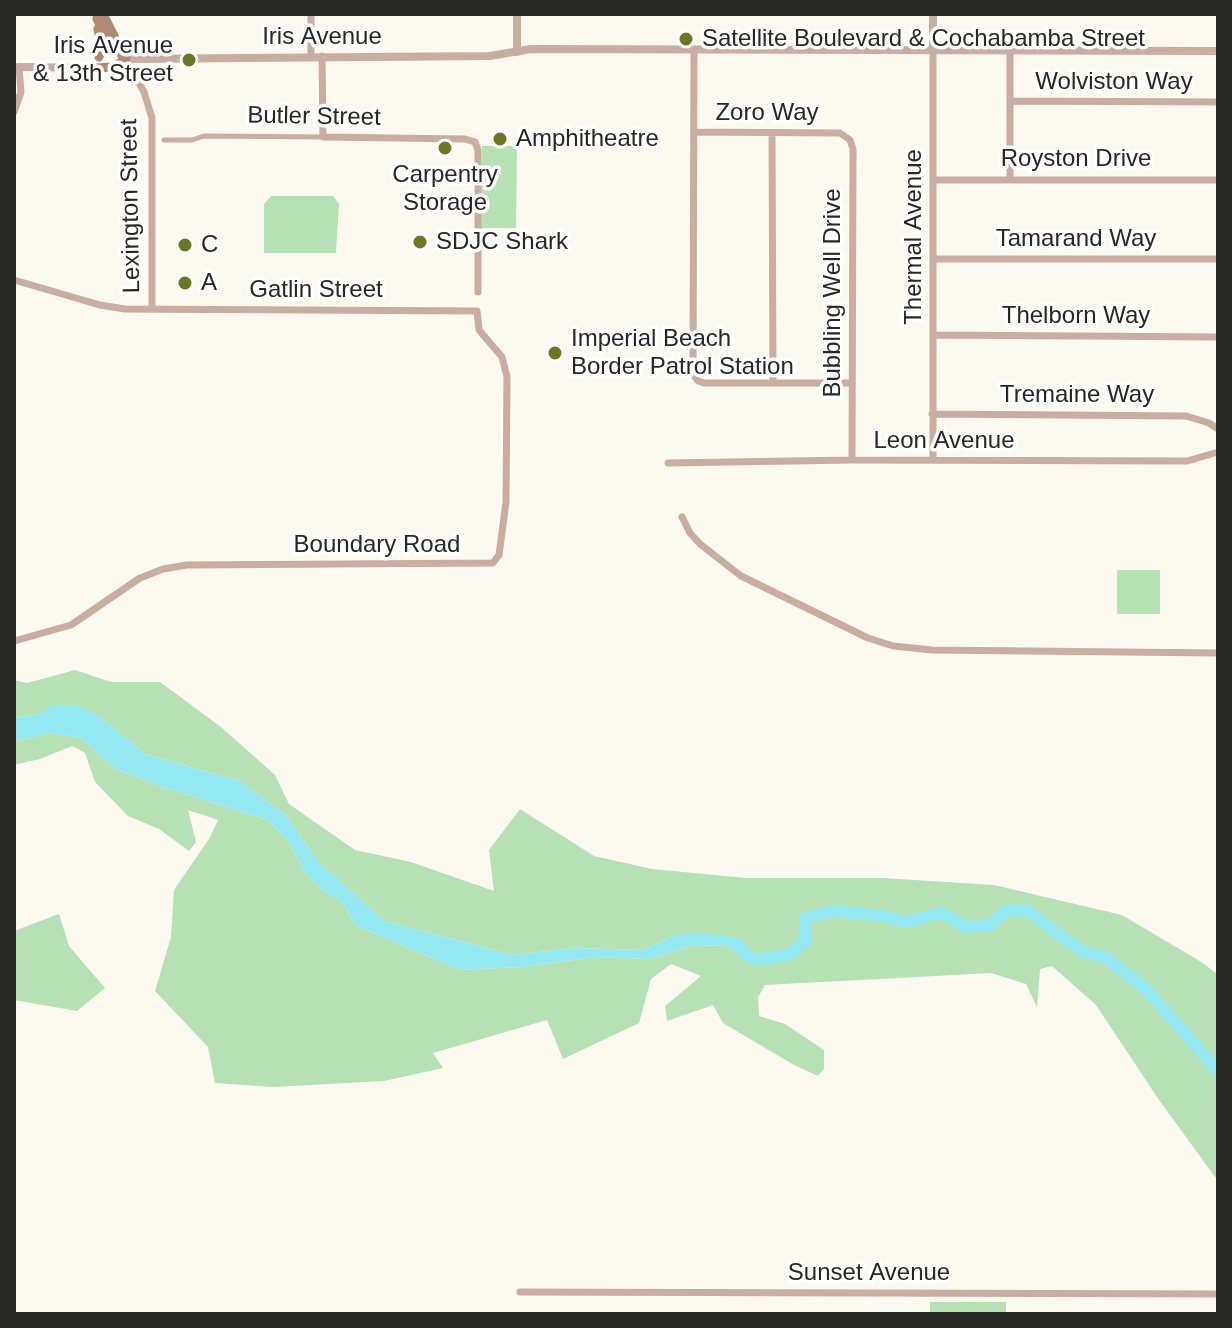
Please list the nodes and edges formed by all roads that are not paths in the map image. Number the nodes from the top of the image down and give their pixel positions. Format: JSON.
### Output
{"nodes":[{"id":1,"x":311,"y":14,"type":"edge"},
{"id":2,"x":517,"y":14,"type":"edge"},
{"id":3,"x":933,"y":14,"type":"edge"},
{"id":4,"x":100,"y":16,"type":"edge"},
{"id":5,"x":694,"y":49,"type":"junction"},
{"id":6,"x":933,"y":50,"type":"junction"},
{"id":7,"x":1010,"y":51,"type":"junction"},
{"id":8,"x":1218,"y":51,"type":"edge"},
{"id":9,"x":517,"y":52,"type":"junction"},
{"id":10,"x":311,"y":56,"type":"junction"},
{"id":11,"x":322,"y":56,"type":"junction"},
{"id":12,"x":126,"y":59,"type":"junction"},
{"id":13,"x":97,"y":61,"type":"junction"},
{"id":14,"x":17,"y":67,"type":"edge"},
{"id":15,"x":1010,"y":101,"type":"junction"},
{"id":16,"x":1218,"y":102,"type":"edge"},
{"id":17,"x":14,"y":112,"type":"edge"},
{"id":18,"x":694,"y":132,"type":"junction"},
{"id":19,"x":772,"y":133,"type":"junction"},
{"id":20,"x":840,"y":133,"type":"joint"},
{"id":21,"x":323,"y":137,"type":"junction"},
{"id":22,"x":164,"y":140,"type":"dead end"},
{"id":23,"x":1010,"y":179,"type":"junction"},
{"id":24,"x":935,"y":180,"type":"junction"},
{"id":25,"x":1218,"y":180,"type":"edge"},
{"id":26,"x":933,"y":259,"type":"junction"},
{"id":27,"x":1218,"y":259,"type":"edge"},
{"id":28,"x":14,"y":280,"type":"edge"},
{"id":29,"x":478,"y":292,"type":"dead end"},
{"id":30,"x":152,"y":309,"type":"junction"},
{"id":31,"x":477,"y":311,"type":"joint"},
{"id":32,"x":933,"y":335,"type":"junction"},
{"id":33,"x":1218,"y":337,"type":"edge"},
{"id":34,"x":773,"y":382,"type":"junction"},
{"id":35,"x":852,"y":383,"type":"junction"},
{"id":36,"x":932,"y":414,"type":"junction"},
{"id":37,"x":1218,"y":429,"type":"edge"},
{"id":38,"x":1218,"y":452,"type":"edge"},
{"id":39,"x":852,"y":460,"type":"junction"},
{"id":40,"x":933,"y":460,"type":"junction"},
{"id":41,"x":668,"y":463,"type":"dead end"},
{"id":42,"x":682,"y":517,"type":"dead end"},
{"id":43,"x":14,"y":641,"type":"edge"},
{"id":44,"x":1218,"y":653,"type":"edge"},
{"id":45,"x":520,"y":1292,"type":"dead end"},
{"id":46,"x":1218,"y":1294,"type":"edge"}],
"edges":[{"from":1,"to":10,"type":"street"},
{"from":2,"to":9,"type":"street"},
{"from":3,"to":6,"type":"street","name":"Thermal Avenue"},
{"from":4,"to":12,"type":"main road"},
{"from":4,"to":13,"type":"main road"},
{"from":5,"to":6,"type":"street","name":"Iris Avenue"},
{"from":5,"to":9,"type":"street","name":"Iris Avenue"},
{"from":5,"to":18,"type":"street"},
{"from":6,"to":7,"type":"street","name":"Iris Avenue"},
{"from":6,"to":24,"type":"street","name":"Thermal Avenue"},
{"from":7,"to":8,"type":"street","name":"Iris Avenue"},
{"from":7,"to":15,"type":"street"},
{"from":9,"to":11,"type":"street","name":"Iris Avenue"},
{"from":10,"to":11,"type":"street","name":"Iris Avenue"},
{"from":10,"to":12,"type":"street","name":"Iris Avenue"},
{"from":11,"to":21,"type":"street"},
{"from":12,"to":13,"type":"main road"},
{"from":12,"to":30,"type":"street","name":"Lexington Street"},
{"from":13,"to":14,"type":"street"},
{"from":14,"to":17,"type":"street"},
{"from":15,"to":16,"type":"street","name":"Wolviston Way"},
{"from":15,"to":23,"type":"street"},
{"from":18,"to":19,"type":"street","name":"Zoro Way"},
{"from":18,"to":34,"type":"street"},
{"from":19,"to":20,"type":"street","name":"Zoro Way"},
{"from":19,"to":34,"type":"street"},
{"from":20,"to":35,"type":"street","name":"Bubbling Well Drive"},
{"from":21,"to":22,"type":"street","name":"Butler Street"},
{"from":21,"to":29,"type":"street","name":"Butler Street"},
{"from":23,"to":24,"type":"street","name":"Royston Drive"},
{"from":23,"to":25,"type":"street","name":"Royston Drive"},
{"from":24,"to":26,"type":"street","name":"Thermal Avenue"},
{"from":26,"to":27,"type":"street","name":"Tamarand Way"},
{"from":26,"to":32,"type":"street","name":"Thermal Avenue"},
{"from":28,"to":30,"type":"street","name":"Gatlin Street"},
{"from":30,"to":31,"type":"street","name":"Gatlin Street"},
{"from":31,"to":43,"type":"street","name":"Boundary Road"},
{"from":32,"to":33,"type":"street","name":"Thelborn Way"},
{"from":32,"to":36,"type":"street","name":"Thermal Avenue"},
{"from":34,"to":35,"type":"street"},
{"from":35,"to":39,"type":"street","name":"Bubbling Well Drive"},
{"from":36,"to":37,"type":"street","name":"Tremaine Way"},
{"from":36,"to":40,"type":"street","name":"Thermal Avenue"},
{"from":38,"to":40,"type":"street","name":"Leon Avenue"},
{"from":39,"to":40,"type":"street","name":"Leon Avenue"},
{"from":39,"to":41,"type":"street","name":"Leon Avenue"},
{"from":42,"to":44,"type":"street"},
{"from":45,"to":46,"type":"street","name":"Sunset Avenue"}]}
